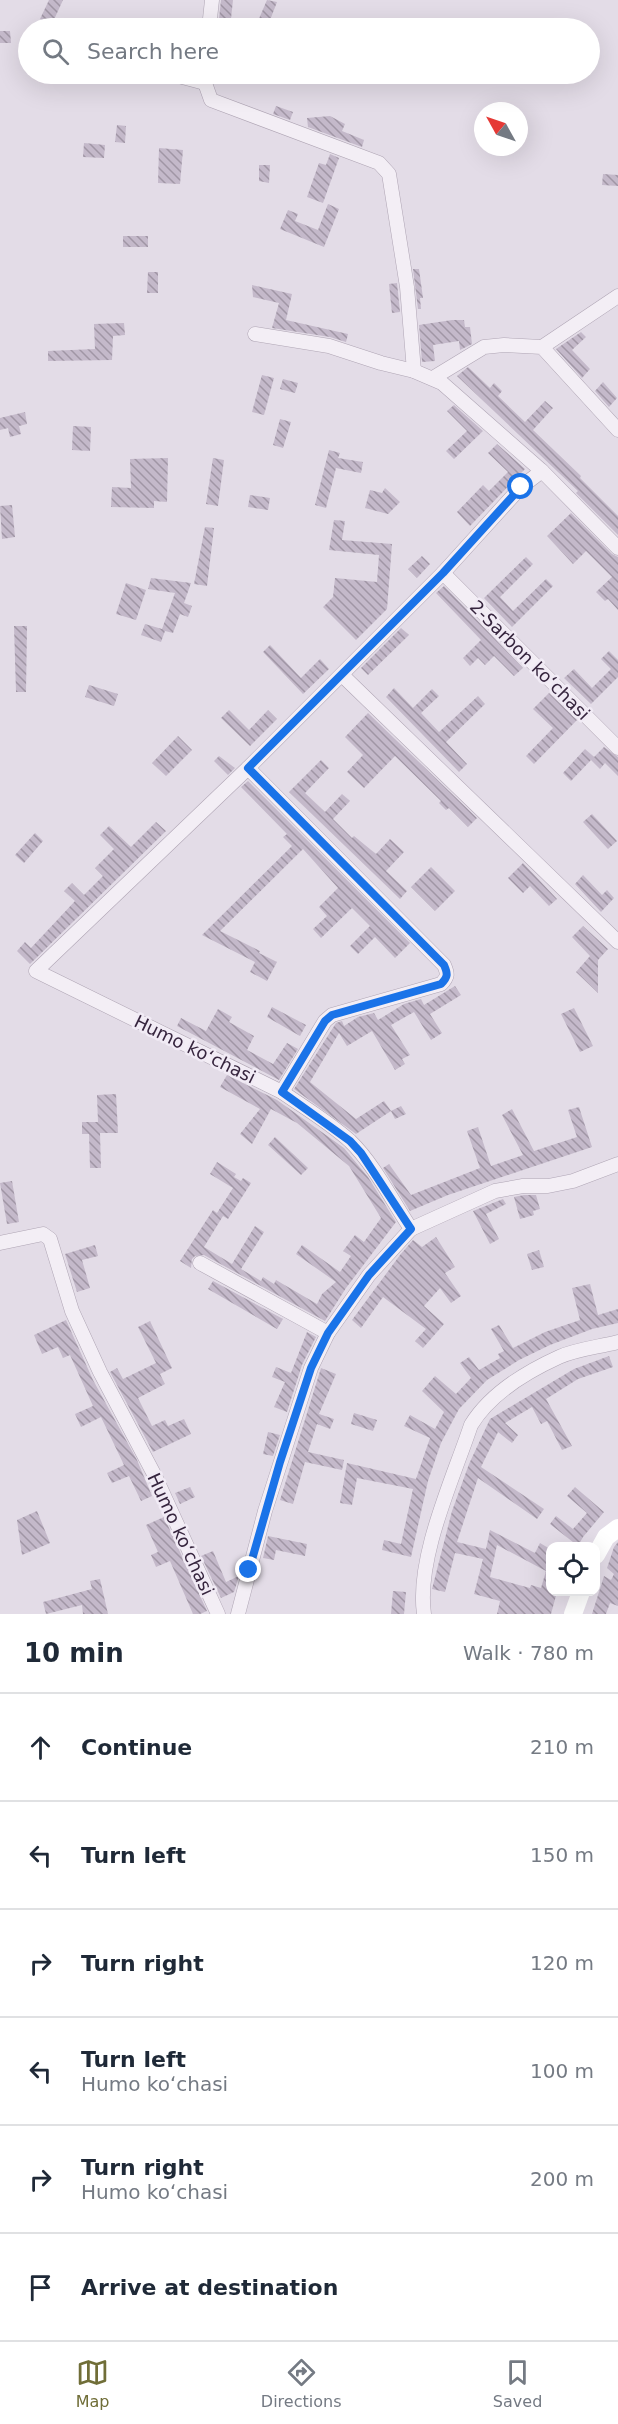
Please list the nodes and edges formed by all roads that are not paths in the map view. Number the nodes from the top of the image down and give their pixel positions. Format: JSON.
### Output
{"nodes":[{"id":1,"x":212,"y":0,"type":"edge"},
{"id":2,"x":209,"y":18,"type":"edge"},
{"id":3,"x":207,"y":84,"type":"edge"},
{"id":4,"x":618,"y":297,"type":"edge"},
{"id":5,"x":255,"y":334,"type":"dead end"},
{"id":6,"x":542,"y":347,"type":"junction"},
{"id":7,"x":414,"y":371,"type":"junction"},
{"id":8,"x":433,"y":378,"type":"junction"},
{"id":9,"x":618,"y":430,"type":"edge"},
{"id":10,"x":543,"y":471,"type":"junction"},
{"id":11,"x":618,"y":548,"type":"edge"},
{"id":12,"x":443,"y":573,"type":"junction"},
{"id":13,"x":342,"y":675,"type":"junction"},
{"id":14,"x":618,"y":748,"type":"edge"},
{"id":15,"x":248,"y":768,"type":"junction"},
{"id":16,"x":618,"y":942,"type":"edge"},
{"id":17,"x":282,"y":1092,"type":"junction"},
{"id":18,"x":618,"y":1164,"type":"edge"},
{"id":19,"x":411,"y":1229,"type":"junction"},
{"id":20,"x":0,"y":1243,"type":"edge"},
{"id":21,"x":200,"y":1263,"type":"dead end"},
{"id":22,"x":328,"y":1333,"type":"junction"},
{"id":23,"x":618,"y":1342,"type":"edge"},
{"id":24,"x":618,"y":1528,"type":"edge"},
{"id":25,"x":600,"y":1548,"type":"edge"},
{"id":26,"x":580,"y":1596,"type":"edge"},
{"id":27,"x":219,"y":1614,"type":"edge"},
{"id":28,"x":238,"y":1614,"type":"edge"},
{"id":29,"x":424,"y":1614,"type":"edge"},
{"id":30,"x":573,"y":1614,"type":"edge"}],
"edges":[{"from":1,"to":2,"type":"street"},
{"from":3,"to":7,"type":"street"},
{"from":4,"to":6,"type":"street"},
{"from":5,"to":7,"type":"street"},
{"from":6,"to":8,"type":"street"},
{"from":6,"to":9,"type":"street"},
{"from":7,"to":8,"type":"street"},
{"from":8,"to":10,"type":"street"},
{"from":10,"to":11,"type":"street"},
{"from":10,"to":12,"type":"street"},
{"from":12,"to":13,"type":"street"},
{"from":12,"to":14,"type":"street","name":"2-Sarbon koʻchasi"},
{"from":13,"to":15,"type":"street"},
{"from":13,"to":16,"type":"street"},
{"from":15,"to":17,"type":"street"},
{"from":15,"to":17,"type":"street","name":"Humo koʻchasi"},
{"from":17,"to":19,"type":"street","name":"Humo koʻchasi"},
{"from":18,"to":19,"type":"street"},
{"from":19,"to":22,"type":"street","name":"Humo koʻchasi"},
{"from":20,"to":27,"type":"street","name":"Humo koʻchasi"},
{"from":21,"to":22,"type":"street"},
{"from":22,"to":28,"type":"street","name":"Humo koʻchasi"},
{"from":23,"to":29,"type":"street"},
{"from":24,"to":25,"type":"street"},
{"from":26,"to":30,"type":"street"}]}
